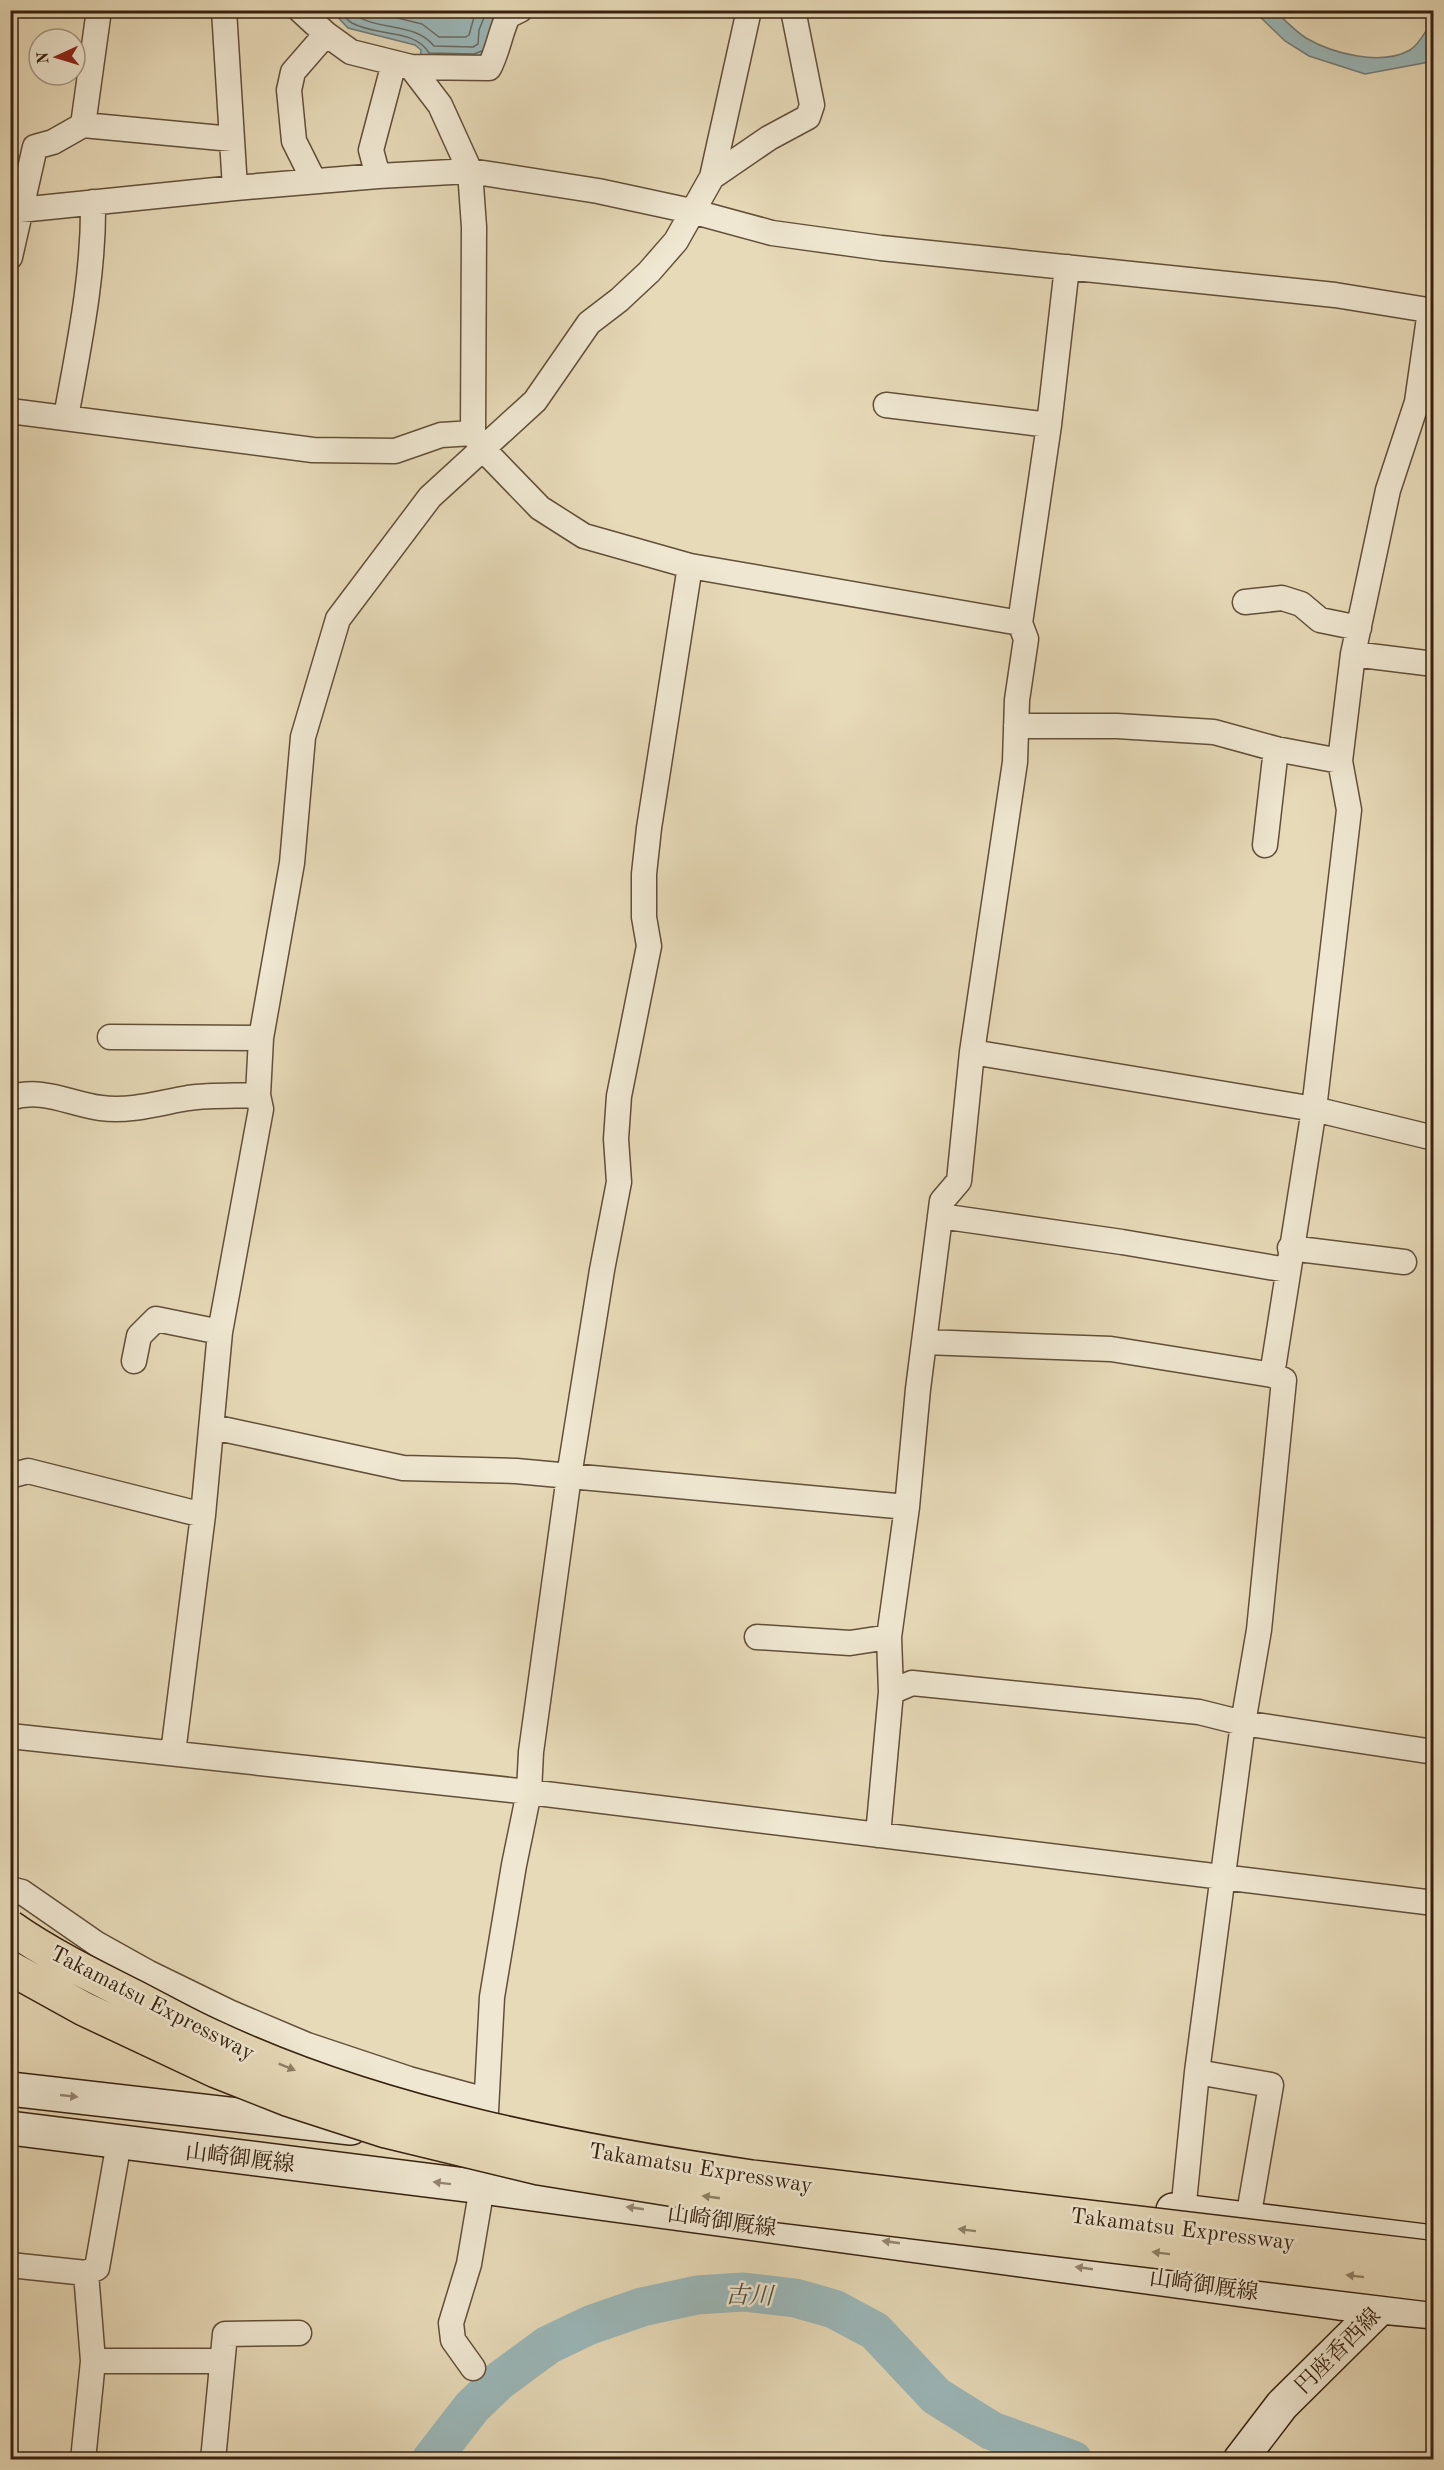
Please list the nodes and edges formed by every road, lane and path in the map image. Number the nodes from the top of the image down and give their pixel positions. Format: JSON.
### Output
{"nodes":[{"id":1,"x":99,"y":10,"type":"edge"},
{"id":2,"x":224,"y":10,"type":"edge"},
{"id":3,"x":300,"y":10,"type":"edge"},
{"id":4,"x":520,"y":10,"type":"edge"},
{"id":5,"x":749,"y":10,"type":"edge"},
{"id":6,"x":793,"y":10,"type":"edge"},
{"id":7,"x":326,"y":34,"type":"junction"},
{"id":8,"x":403,"y":65,"type":"junction"},
{"id":9,"x":83,"y":125,"type":"junction"},
{"id":10,"x":232,"y":139,"type":"junction"},
{"id":11,"x":470,"y":171,"type":"junction"},
{"id":12,"x":378,"y":176,"type":"junction"},
{"id":13,"x":711,"y":177,"type":"junction"},
{"id":14,"x":314,"y":181,"type":"junction"},
{"id":15,"x":235,"y":188,"type":"junction"},
{"id":16,"x":93,"y":202,"type":"junction"},
{"id":17,"x":15,"y":211,"type":"edge"},
{"id":18,"x":691,"y":211,"type":"junction"},
{"id":19,"x":10,"y":257,"type":"edge"},
{"id":20,"x":1067,"y":267,"type":"junction"},
{"id":21,"x":1432,"y":311,"type":"edge"},
{"id":22,"x":886,"y":405,"type":"dead end"},
{"id":23,"x":10,"y":411,"type":"edge"},
{"id":24,"x":66,"y":417,"type":"junction"},
{"id":25,"x":1049,"y":425,"type":"junction"},
{"id":26,"x":477,"y":441,"type":"junction"},
{"id":27,"x":690,"y":567,"type":"junction"},
{"id":28,"x":1245,"y":602,"type":"dead end"},
{"id":29,"x":1020,"y":623,"type":"junction"},
{"id":30,"x":1359,"y":628,"type":"junction"},
{"id":31,"x":1353,"y":654,"type":"junction"},
{"id":32,"x":1434,"y":664,"type":"edge"},
{"id":33,"x":1016,"y":726,"type":"junction"},
{"id":34,"x":1276,"y":749,"type":"junction"},
{"id":35,"x":1340,"y":760,"type":"junction"},
{"id":36,"x":1265,"y":845,"type":"dead end"},
{"id":37,"x":111,"y":1037,"type":"dead end"},
{"id":38,"x":261,"y":1038,"type":"junction"},
{"id":39,"x":972,"y":1052,"type":"junction"},
{"id":40,"x":258,"y":1095,"type":"junction"},
{"id":41,"x":10,"y":1098,"type":"edge"},
{"id":42,"x":1314,"y":1109,"type":"junction"},
{"id":43,"x":1434,"y":1138,"type":"edge"},
{"id":44,"x":940,"y":1216,"type":"junction"},
{"id":45,"x":1289,"y":1259,"type":"junction"},
{"id":46,"x":1404,"y":1262,"type":"dead end"},
{"id":47,"x":220,"y":1332,"type":"junction"},
{"id":48,"x":924,"y":1342,"type":"junction"},
{"id":49,"x":134,"y":1361,"type":"dead end"},
{"id":50,"x":1272,"y":1375,"type":"junction"},
{"id":51,"x":213,"y":1428,"type":"junction"},
{"id":52,"x":10,"y":1476,"type":"edge"},
{"id":53,"x":569,"y":1476,"type":"junction"},
{"id":54,"x":907,"y":1507,"type":"junction"},
{"id":55,"x":203,"y":1515,"type":"junction"},
{"id":56,"x":757,"y":1637,"type":"dead end"},
{"id":57,"x":890,"y":1637,"type":"junction"},
{"id":58,"x":891,"y":1692,"type":"junction"},
{"id":59,"x":1244,"y":1723,"type":"junction"},
{"id":60,"x":10,"y":1736,"type":"edge"},
{"id":61,"x":1434,"y":1752,"type":"edge"},
{"id":62,"x":173,"y":1753,"type":"junction"},
{"id":63,"x":529,"y":1792,"type":"junction"},
{"id":64,"x":878,"y":1835,"type":"junction"},
{"id":65,"x":1224,"y":1878,"type":"junction"},
{"id":66,"x":10,"y":1889,"type":"edge"},
{"id":67,"x":1434,"y":1903,"type":"edge"},
{"id":68,"x":10,"y":1927,"type":"edge"},
{"id":69,"x":10,"y":1968,"type":"edge"},
{"id":70,"x":1197,"y":2072,"type":"junction"},
{"id":71,"x":10,"y":2089,"type":"edge"},
{"id":72,"x":486,"y":2100,"type":"junction"},
{"id":73,"x":10,"y":2128,"type":"edge"},
{"id":74,"x":119,"y":2142,"type":"junction"},
{"id":75,"x":484,"y":2145,"type":"junction"},
{"id":76,"x":482,"y":2187,"type":"junction"},
{"id":77,"x":1183,"y":2212,"type":"junction"},
{"id":78,"x":1248,"y":2219,"type":"junction"},
{"id":79,"x":1433,"y":2245,"type":"edge"},
{"id":80,"x":10,"y":2265,"type":"edge"},
{"id":81,"x":86,"y":2273,"type":"junction"},
{"id":82,"x":1434,"y":2285,"type":"edge"},
{"id":83,"x":1382,"y":2306,"type":"junction"},
{"id":84,"x":1434,"y":2312,"type":"edge"},
{"id":85,"x":299,"y":2332,"type":"dead end"},
{"id":86,"x":93,"y":2361,"type":"junction"},
{"id":87,"x":222,"y":2361,"type":"junction"},
{"id":88,"x":473,"y":2368,"type":"dead end"},
{"id":89,"x":83,"y":2460,"type":"edge"},
{"id":90,"x":213,"y":2460,"type":"edge"},
{"id":91,"x":1240,"y":2460,"type":"edge"}],
"edges":[{"from":1,"to":9,"type":"street"},
{"from":2,"to":10,"type":"street"},
{"from":3,"to":7,"type":"street"},
{"from":4,"to":8,"type":"street"},
{"from":5,"to":13,"type":"street"},
{"from":6,"to":13,"type":"street"},
{"from":7,"to":8,"type":"street"},
{"from":7,"to":14,"type":"street"},
{"from":8,"to":11,"type":"street"},
{"from":8,"to":12,"type":"street"},
{"from":9,"to":10,"type":"street"},
{"from":9,"to":17,"type":"street"},
{"from":10,"to":15,"type":"street"},
{"from":11,"to":12,"type":"street"},
{"from":11,"to":18,"type":"street"},
{"from":11,"to":26,"type":"street"},
{"from":12,"to":14,"type":"street"},
{"from":13,"to":18,"type":"street"},
{"from":14,"to":15,"type":"street"},
{"from":15,"to":16,"type":"street"},
{"from":16,"to":17,"type":"street"},
{"from":16,"to":24,"type":"street"},
{"from":17,"to":19,"type":"street"},
{"from":18,"to":20,"type":"street"},
{"from":18,"to":26,"type":"street"},
{"from":20,"to":21,"type":"street"},
{"from":20,"to":25,"type":"street"},
{"from":21,"to":30,"type":"street"},
{"from":22,"to":25,"type":"street"},
{"from":23,"to":24,"type":"street"},
{"from":24,"to":26,"type":"street"},
{"from":25,"to":29,"type":"street"},
{"from":26,"to":27,"type":"street"},
{"from":26,"to":38,"type":"street"},
{"from":27,"to":29,"type":"street"},
{"from":27,"to":53,"type":"street"},
{"from":28,"to":30,"type":"street"},
{"from":29,"to":33,"type":"street"},
{"from":30,"to":31,"type":"street"},
{"from":31,"to":32,"type":"street"},
{"from":31,"to":35,"type":"street"},
{"from":33,"to":34,"type":"street"},
{"from":33,"to":39,"type":"street"},
{"from":34,"to":35,"type":"street"},
{"from":34,"to":36,"type":"street"},
{"from":35,"to":42,"type":"street"},
{"from":37,"to":38,"type":"street"},
{"from":38,"to":40,"type":"street"},
{"from":39,"to":42,"type":"street"},
{"from":39,"to":44,"type":"street"},
{"from":40,"to":41,"type":"street"},
{"from":40,"to":47,"type":"street"},
{"from":42,"to":43,"type":"street"},
{"from":42,"to":45,"type":"street"},
{"from":44,"to":45,"type":"street"},
{"from":44,"to":48,"type":"street"},
{"from":45,"to":46,"type":"street"},
{"from":45,"to":50,"type":"street"},
{"from":47,"to":49,"type":"street"},
{"from":47,"to":51,"type":"street"},
{"from":48,"to":50,"type":"street"},
{"from":48,"to":54,"type":"street"},
{"from":50,"to":59,"type":"street"},
{"from":51,"to":53,"type":"street"},
{"from":51,"to":55,"type":"street"},
{"from":52,"to":55,"type":"street"},
{"from":53,"to":54,"type":"street"},
{"from":53,"to":63,"type":"street"},
{"from":54,"to":57,"type":"street"},
{"from":55,"to":62,"type":"street"},
{"from":56,"to":57,"type":"street"},
{"from":57,"to":58,"type":"street"},
{"from":58,"to":59,"type":"street"},
{"from":58,"to":64,"type":"street"},
{"from":59,"to":61,"type":"street"},
{"from":59,"to":65,"type":"street"},
{"from":60,"to":62,"type":"street"},
{"from":62,"to":63,"type":"street"},
{"from":63,"to":64,"type":"street"},
{"from":63,"to":72,"type":"street"},
{"from":64,"to":65,"type":"street"},
{"from":65,"to":67,"type":"street"},
{"from":65,"to":70,"type":"street"},
{"from":66,"to":72,"type":"street"},
{"from":68,"to":79,"type":"highway","name":"Takamatsu Expressway","one_way":true,"bridge":true},
{"from":82,"to":69,"type":"highway","name":"Takamatsu Expressway","one_way":true,"bridge":true},
{"from":70,"to":77,"type":"street"},
{"from":70,"to":78,"type":"street"},
{"from":71,"to":75,"type":"main road","name":"山崎御厩線","one_way":true},
{"from":72,"to":75,"type":"street"},
{"from":73,"to":74,"type":"main road","name":"山崎御厩線"},
{"from":76,"to":74,"type":"main road","name":"山崎御厩線","one_way":true},
{"from":74,"to":81,"type":"street"},
{"from":75,"to":76,"type":"street"},
{"from":75,"to":77,"type":"main road","name":"山崎御厩線"},
{"from":83,"to":76,"type":"main road","name":"山崎御厩線","one_way":true},
{"from":76,"to":88,"type":"street"},
{"from":77,"to":78,"type":"main road","name":"山崎御厩線"},
{"from":78,"to":79,"type":"main road","name":"山崎御厩線"},
{"from":79,"to":83,"type":"main road","name":"円座香西線"},
{"from":80,"to":81,"type":"street"},
{"from":81,"to":86,"type":"street"},
{"from":83,"to":84,"type":"main road","name":"山崎御厩線"},
{"from":83,"to":91,"type":"main road","name":"円座香西線"},
{"from":85,"to":87,"type":"street"},
{"from":86,"to":87,"type":"street"},
{"from":86,"to":89,"type":"street"},
{"from":87,"to":90,"type":"street"}]}
